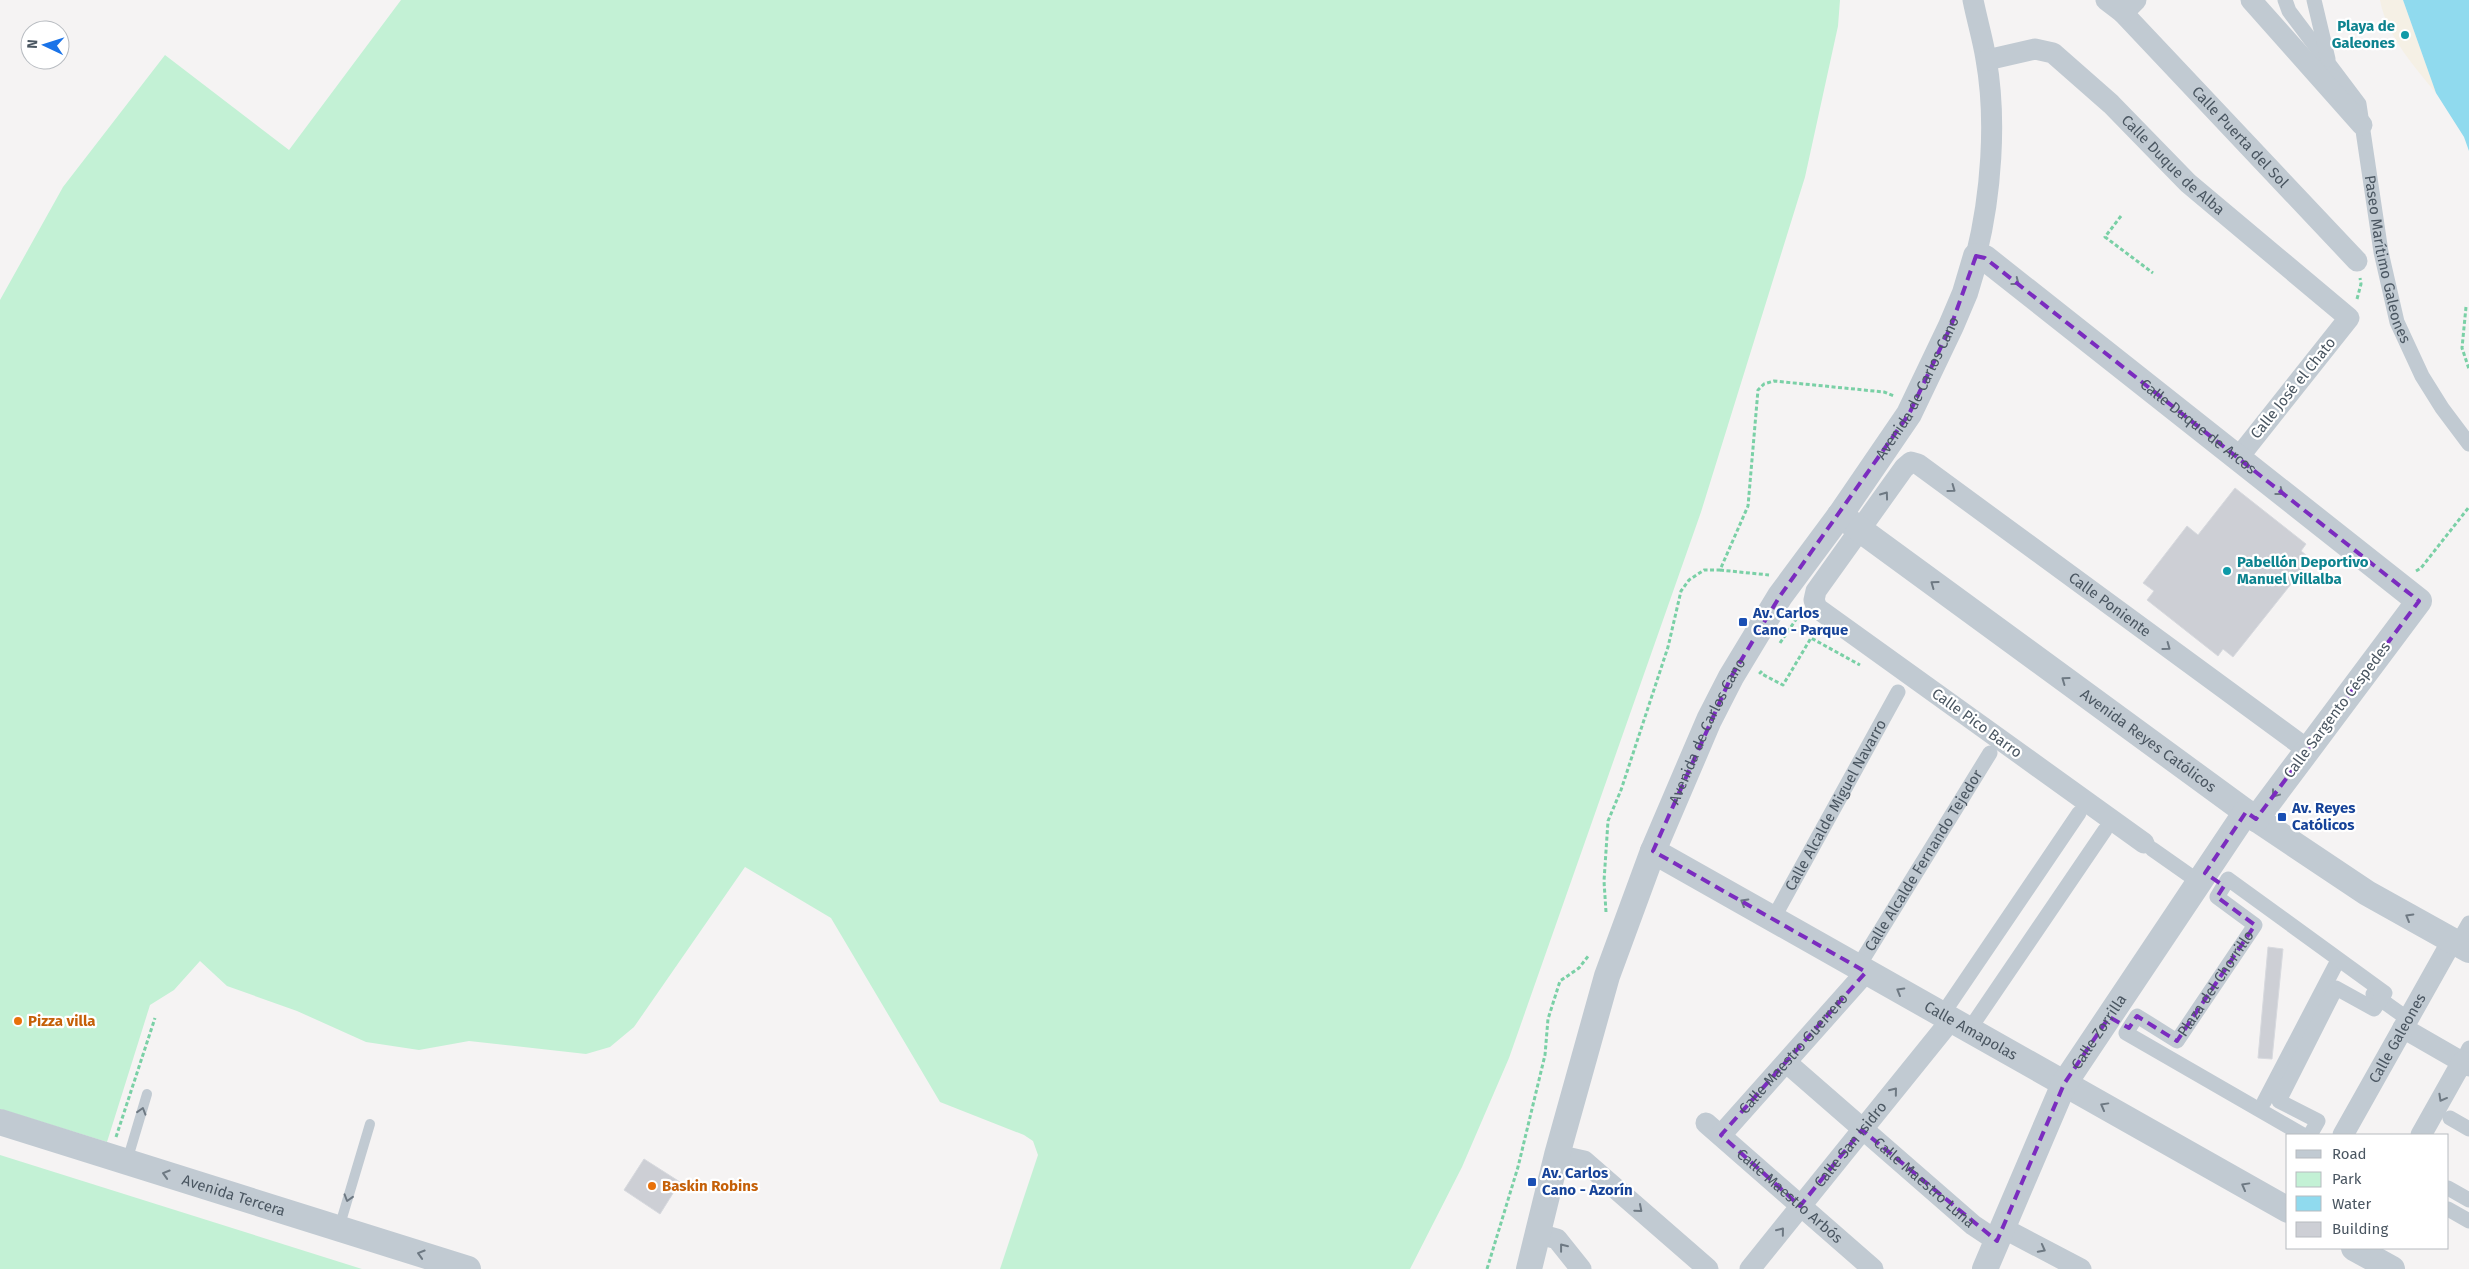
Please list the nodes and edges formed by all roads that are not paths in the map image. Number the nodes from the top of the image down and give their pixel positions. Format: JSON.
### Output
{"nodes":[{"id":1,"x":1973,"y":0,"type":"edge"},
{"id":2,"x":2106,"y":0,"type":"edge"},
{"id":3,"x":2251,"y":0,"type":"edge"},
{"id":4,"x":2285,"y":0,"type":"edge"},
{"id":5,"x":2314,"y":0,"type":"edge"},
{"id":6,"x":2130,"y":6,"type":"edge"},
{"id":7,"x":1986,"y":60,"type":"junction"},
{"id":8,"x":2330,"y":66,"type":"junction"},
{"id":9,"x":2362,"y":125,"type":"junction"},
{"id":10,"x":1976,"y":256,"type":"junction"},
{"id":11,"x":2357,"y":261,"type":"road end"},
{"id":12,"x":2349,"y":318,"type":"joint"},
{"id":13,"x":2469,"y":444,"type":"edge"},
{"id":14,"x":2238,"y":458,"type":"junction"},
{"id":15,"x":1911,"y":462,"type":"joint"},
{"id":16,"x":1850,"y":522,"type":"junction"},
{"id":17,"x":1814,"y":600,"type":"joint"},
{"id":18,"x":2419,"y":601,"type":"joint"},
{"id":19,"x":1898,"y":692,"type":"dead end"},
{"id":20,"x":2308,"y":750,"type":"junction"},
{"id":21,"x":1990,"y":754,"type":"dead end"},
{"id":22,"x":2079,"y":813,"type":"dead end"},
{"id":23,"x":2251,"y":816,"type":"junction"},
{"id":24,"x":2105,"y":830,"type":"dead end"},
{"id":25,"x":2148,"y":846,"type":"joint"},
{"id":26,"x":1653,"y":851,"type":"junction"},
{"id":27,"x":2209,"y":880,"type":"junction"},
{"id":28,"x":2268,"y":918,"type":"junction"},
{"id":29,"x":1773,"y":919,"type":"junction"},
{"id":30,"x":2462,"y":940,"type":"edge"},
{"id":31,"x":2335,"y":966,"type":"junction"},
{"id":32,"x":1862,"y":970,"type":"junction"},
{"id":33,"x":2381,"y":999,"type":"junction"},
{"id":34,"x":1954,"y":1022,"type":"junction"},
{"id":35,"x":2119,"y":1022,"type":"junction"},
{"id":36,"x":2406,"y":1024,"type":"junction"},
{"id":37,"x":2175,"y":1053,"type":"junction"},
{"id":38,"x":2467,"y":1058,"type":"edge"},
{"id":39,"x":1787,"y":1063,"type":"junction"},
{"id":40,"x":2064,"y":1084,"type":"junction"},
{"id":41,"x":147,"y":1094,"type":"dead end"},
{"id":42,"x":2264,"y":1102,"type":"junction"},
{"id":43,"x":2450,"y":1118,"type":"dead end"},
{"id":44,"x":0,"y":1122,"type":"edge"},
{"id":45,"x":370,"y":1124,"type":"dead end"},
{"id":46,"x":1713,"y":1129,"type":"joint"},
{"id":47,"x":2469,"y":1129,"type":"edge"},
{"id":48,"x":1862,"y":1130,"type":"junction"},
{"id":49,"x":2312,"y":1134,"type":"edge"},
{"id":50,"x":2343,"y":1134,"type":"edge"},
{"id":51,"x":2423,"y":1134,"type":"edge"},
{"id":52,"x":0,"y":1141,"type":"edge"},
{"id":53,"x":1557,"y":1155,"type":"junction"},
{"id":54,"x":118,"y":1159,"type":"junction"},
{"id":55,"x":2449,"y":1189,"type":"edge"},
{"id":56,"x":2469,"y":1200,"type":"edge"},
{"id":57,"x":1800,"y":1206,"type":"junction"},
{"id":58,"x":2286,"y":1209,"type":"edge"},
{"id":59,"x":2449,"y":1210,"type":"edge"},
{"id":60,"x":2469,"y":1221,"type":"edge"},
{"id":61,"x":339,"y":1228,"type":"junction"},
{"id":62,"x":1539,"y":1234,"type":"junction"},
{"id":63,"x":2000,"y":1234,"type":"junction"},
{"id":64,"x":2358,"y":1249,"type":"edge"},
{"id":65,"x":409,"y":1269,"type":"edge"},
{"id":66,"x":468,"y":1269,"type":"edge"},
{"id":67,"x":1529,"y":1269,"type":"edge"},
{"id":68,"x":1581,"y":1269,"type":"edge"},
{"id":69,"x":1708,"y":1269,"type":"edge"},
{"id":70,"x":1750,"y":1269,"type":"edge"},
{"id":71,"x":1873,"y":1269,"type":"edge"},
{"id":72,"x":1985,"y":1269,"type":"edge"},
{"id":73,"x":2081,"y":1269,"type":"edge"},
{"id":74,"x":2392,"y":1269,"type":"edge"}],
"edges":[{"from":1,"to":7,"type":"street","name":"Avenida de Carlos Cano"},
{"from":2,"to":6,"type":"street","name":"Calle Puerta del Sol"},
{"from":3,"to":9,"type":"street"},
{"from":4,"to":8,"type":"street","name":"Paseo Marítimo Galeones"},
{"from":5,"to":8,"type":"street","name":"Paseo Marítimo Galeones"},
{"from":6,"to":11,"type":"street","name":"Calle Puerta del Sol"},
{"from":7,"to":10,"type":"street","name":"Avenida de Carlos Cano"},
{"from":7,"to":12,"type":"street","name":"Calle Duque de Alba"},
{"from":8,"to":9,"type":"street","name":"Paseo Marítimo Galeones"},
{"from":9,"to":13,"type":"street","name":"Paseo Marítimo Galeones"},
{"from":10,"to":14,"type":"street","name":"Calle Duque de Arcos","one_way":true},
{"from":10,"to":16,"type":"street","name":"Avenida de Carlos Cano"},
{"from":12,"to":14,"type":"street","name":"Calle José el Chato"},
{"from":14,"to":18,"type":"street","name":"Calle Duque de Arcos","one_way":true},
{"from":16,"to":15,"type":"street","name":"Avenida de Carlos Cano","one_way":true},
{"from":15,"to":20,"type":"street","name":"Calle Poniente","one_way":true},
{"from":16,"to":17,"type":"street","name":"Avenida de Carlos Cano"},
{"from":23,"to":16,"type":"street","name":"Avenida Reyes Católicos","one_way":true},
{"from":16,"to":26,"type":"street","name":"Avenida de Carlos Cano"},
{"from":17,"to":25,"type":"street","name":"Calle Pico Barro"},
{"from":18,"to":20,"type":"street","name":"Calle Sargento Céspedes"},
{"from":19,"to":29,"type":"street","name":"Calle Alcalde Miguel Navarro"},
{"from":20,"to":23,"type":"street","name":"Calle Sargento Céspedes","one_way":true},
{"from":21,"to":32,"type":"street","name":"Calle Alcalde Fernando Tejedor"},
{"from":22,"to":34,"type":"street"},
{"from":23,"to":27,"type":"street","name":"Calle Zorrilla"},
{"from":30,"to":23,"type":"street","name":"Avenida Reyes Católicos","one_way":true},
{"from":24,"to":34,"type":"street"},
{"from":25,"to":27,"type":"street","name":"Calle Pico Barro"},
{"from":29,"to":26,"type":"street","name":"Calle Amapolas","one_way":true},
{"from":26,"to":53,"type":"street","name":"Avenida de Carlos Cano"},
{"from":27,"to":28,"type":"street","name":"Plaza del Chorrillo"},
{"from":27,"to":33,"type":"street","name":"Plaza del Chorrillo"},
{"from":27,"to":35,"type":"street","name":"Calle Zorrilla"},
{"from":27,"to":35,"type":"street","name":"Plaza del Chorrillo"},
{"from":28,"to":31,"type":"street","name":"Plaza del Chorrillo"},
{"from":28,"to":37,"type":"street","name":"Plaza del Chorrillo"},
{"from":29,"to":32,"type":"street","name":"Calle Amapolas"},
{"from":30,"to":36,"type":"street","name":"Calle Galeones"},
{"from":31,"to":33,"type":"street","name":"Plaza del Chorrillo"},
{"from":31,"to":42,"type":"street"},
{"from":34,"to":32,"type":"street","name":"Calle Amapolas","one_way":true},
{"from":32,"to":39,"type":"street","name":"Calle Maestro Guerrero"},
{"from":33,"to":36,"type":"street","name":"Plaza del Chorrillo"},
{"from":33,"to":49,"type":"street"},
{"from":34,"to":40,"type":"street","name":"Calle Amapolas"},
{"from":48,"to":34,"type":"street","name":"Calle San Isidro","one_way":true},
{"from":35,"to":37,"type":"street","name":"Plaza del Chorrillo"},
{"from":35,"to":40,"type":"street","name":"Calle Zorrilla"},
{"from":35,"to":49,"type":"street"},
{"from":36,"to":38,"type":"street"},
{"from":36,"to":50,"type":"street","name":"Calle Galeones"},
{"from":37,"to":42,"type":"street","name":"Plaza del Chorrillo"},
{"from":38,"to":51,"type":"street","one_way":true},
{"from":39,"to":46,"type":"street","name":"Calle Maestro Guerrero"},
{"from":39,"to":48,"type":"street","name":"Calle Maestro Luna"},
{"from":58,"to":40,"type":"street","name":"Calle Amapolas","one_way":true},
{"from":40,"to":63,"type":"street","name":"Calle Zorrilla"},
{"from":54,"to":41,"type":"lane","one_way":true},
{"from":42,"to":49,"type":"street","name":"Plaza del Chorrillo"},
{"from":43,"to":47,"type":"street"},
{"from":44,"to":54,"type":"street","name":"Avenida Tercera"},
{"from":45,"to":61,"type":"lane","one_way":true},
{"from":46,"to":57,"type":"street","name":"Calle Maestro Arbós"},
{"from":48,"to":57,"type":"street","name":"Calle San Isidro"},
{"from":48,"to":63,"type":"street","name":"Calle Maestro Luna"},
{"from":52,"to":65,"type":"street","name":"Avenida Tercera"},
{"from":53,"to":62,"type":"street","name":"Avenida de Carlos Cano"},
{"from":53,"to":69,"type":"street","one_way":true},
{"from":61,"to":54,"type":"street","name":"Avenida Tercera","one_way":true},
{"from":55,"to":56,"type":"street"},
{"from":70,"to":57,"type":"street","name":"Calle San Isidro","one_way":true},
{"from":57,"to":71,"type":"street","name":"Calle Maestro Arbós"},
{"from":59,"to":60,"type":"street"},
{"from":66,"to":61,"type":"street","name":"Avenida Tercera","one_way":true},
{"from":62,"to":67,"type":"street","name":"Avenida de Carlos Cano"},
{"from":68,"to":62,"type":"street","one_way":true},
{"from":63,"to":72,"type":"street","name":"Calle Zorrilla"},
{"from":63,"to":73,"type":"street","name":"Calle Maestro Luna","one_way":true},
{"from":64,"to":74,"type":"street"}]}
